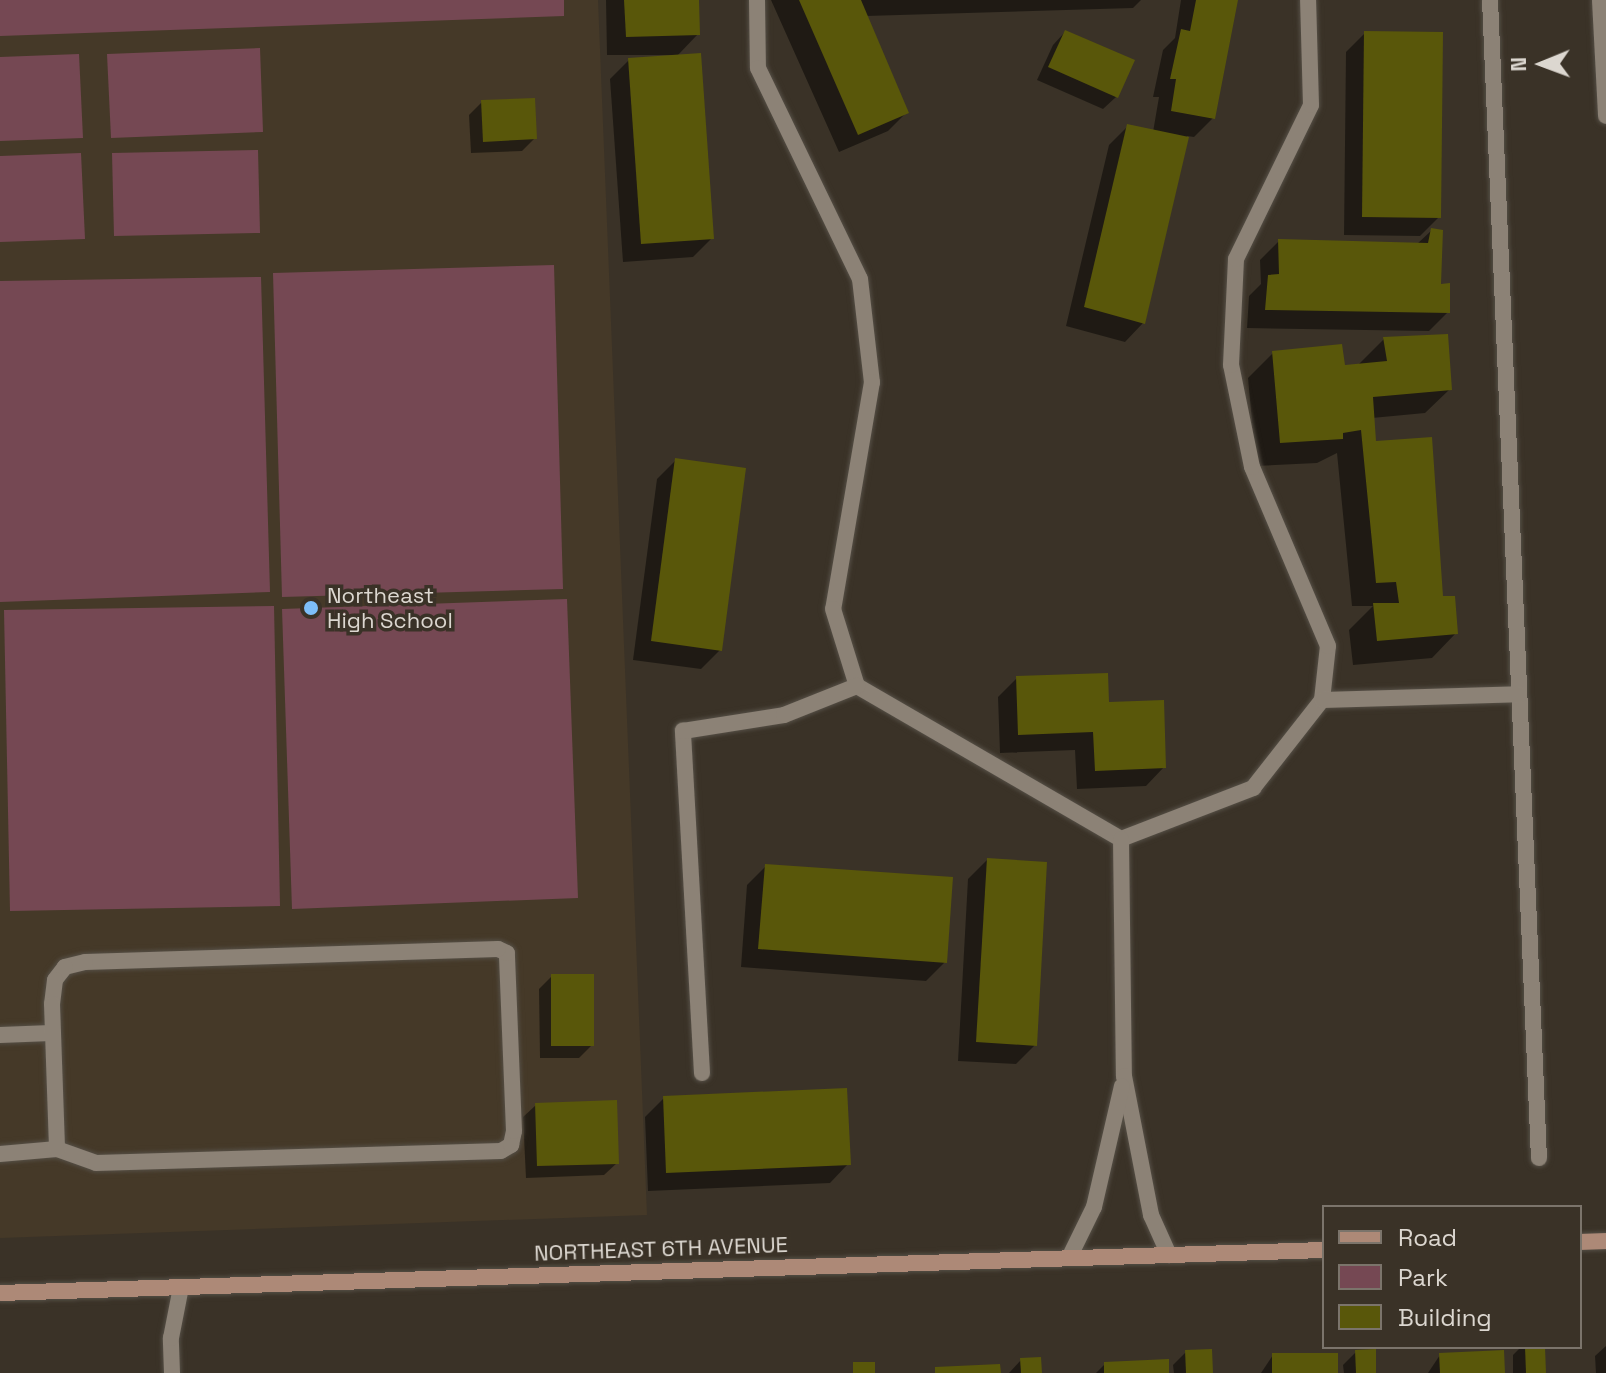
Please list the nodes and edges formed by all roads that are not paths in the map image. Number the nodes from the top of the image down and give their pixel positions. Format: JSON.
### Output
{"nodes":[{"id":1,"x":757,"y":0,"type":"edge"},
{"id":2,"x":1308,"y":0,"type":"edge"},
{"id":3,"x":1490,"y":0,"type":"edge"},
{"id":4,"x":1600,"y":0,"type":"edge"},
{"id":5,"x":1606,"y":116,"type":"edge"},
{"id":6,"x":857,"y":686,"type":"junction"},
{"id":7,"x":1519,"y":694,"type":"junction"},
{"id":8,"x":1322,"y":700,"type":"junction"},
{"id":9,"x":1121,"y":839,"type":"junction"},
{"id":10,"x":51,"y":1033,"type":"junction"},
{"id":11,"x":0,"y":1035,"type":"edge"},
{"id":12,"x":702,"y":1073,"type":"dead end"},
{"id":13,"x":1124,"y":1076,"type":"junction"},
{"id":14,"x":57,"y":1149,"type":"junction"},
{"id":15,"x":0,"y":1154,"type":"edge"},
{"id":16,"x":1539,"y":1158,"type":"dead end"},
{"id":17,"x":1606,"y":1241,"type":"edge"},
{"id":18,"x":1582,"y":1242,"type":"edge"},
{"id":19,"x":1322,"y":1250,"type":"edge"},
{"id":20,"x":1169,"y":1255,"type":"junction"},
{"id":21,"x":1069,"y":1258,"type":"junction"},
{"id":22,"x":181,"y":1287,"type":"junction"},
{"id":23,"x":0,"y":1293,"type":"edge"},
{"id":24,"x":172,"y":1373,"type":"edge"}],
"edges":[{"from":1,"to":6,"type":"street"},
{"from":2,"to":8,"type":"street"},
{"from":3,"to":7,"type":"street"},
{"from":4,"to":5,"type":"street"},
{"from":6,"to":9,"type":"street"},
{"from":6,"to":12,"type":"street"},
{"from":7,"to":8,"type":"street"},
{"from":7,"to":16,"type":"street"},
{"from":8,"to":9,"type":"street"},
{"from":9,"to":13,"type":"street"},
{"from":10,"to":11,"type":"street"},
{"from":10,"to":14,"type":"street"},
{"from":10,"to":14,"type":"street"},
{"from":13,"to":20,"type":"street"},
{"from":13,"to":21,"type":"street"},
{"from":14,"to":15,"type":"street"},
{"from":17,"to":18,"type":"street"},
{"from":19,"to":20,"type":"street","name":"NORTHEAST 6TH AVENUE"},
{"from":20,"to":21,"type":"street","name":"NORTHEAST 6TH AVENUE"},
{"from":21,"to":22,"type":"street","name":"NORTHEAST 6TH AVENUE"},
{"from":22,"to":23,"type":"street","name":"NORTHEAST 6TH AVENUE"},
{"from":22,"to":24,"type":"street"}]}
